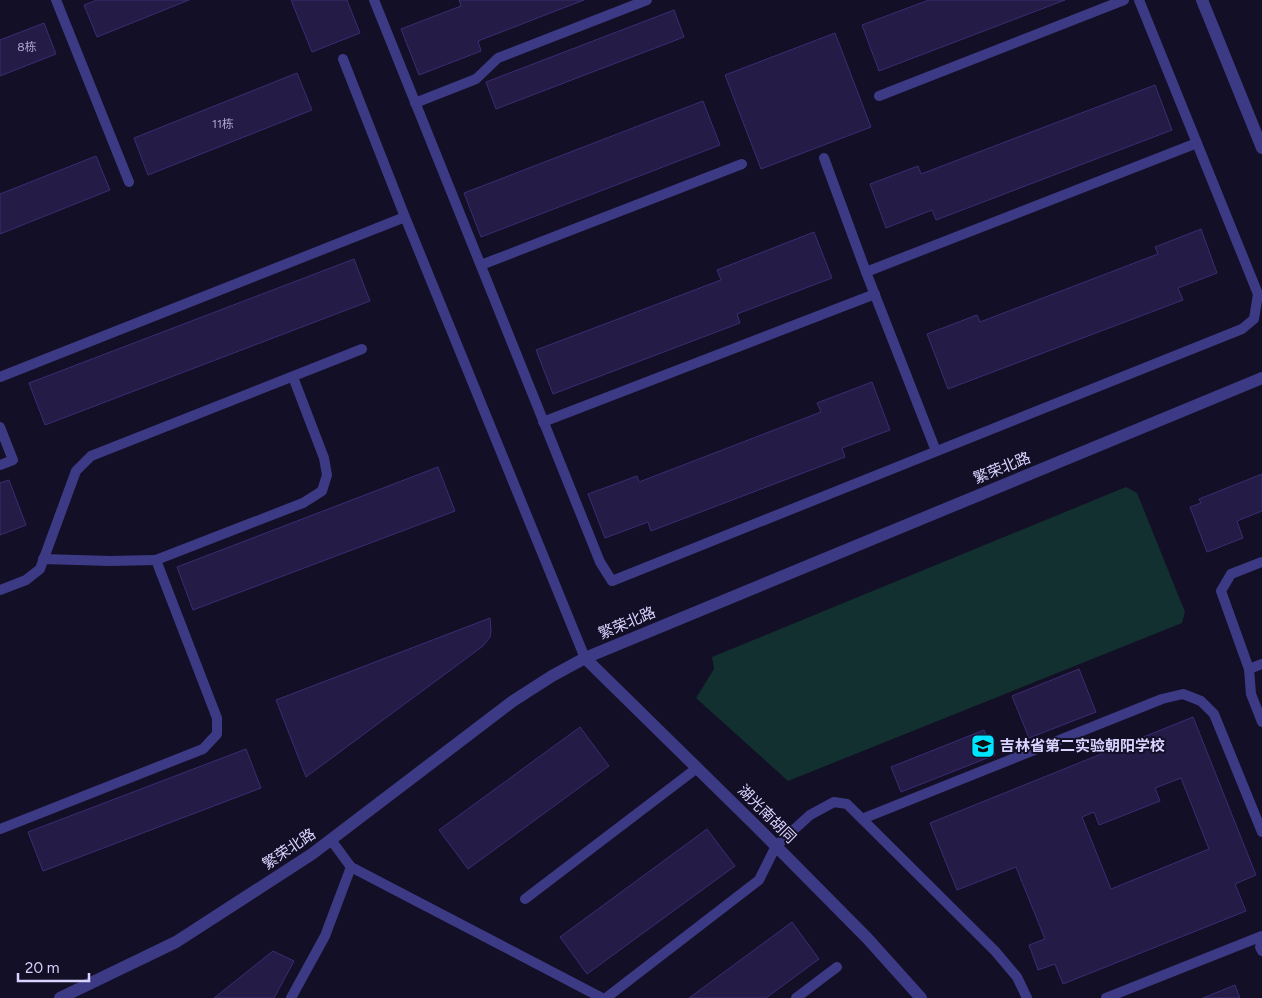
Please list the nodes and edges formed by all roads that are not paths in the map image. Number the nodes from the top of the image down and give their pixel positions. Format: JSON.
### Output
{"nodes":[{"id":1,"x":56,"y":0,"type":"edge"},
{"id":2,"x":647,"y":0,"type":"edge"},
{"id":3,"x":1124,"y":0,"type":"edge"},
{"id":4,"x":1139,"y":0,"type":"edge"},
{"id":5,"x":1202,"y":0,"type":"edge"},
{"id":6,"x":378,"y":1,"type":"edge"},
{"id":7,"x":343,"y":59,"type":"dead end"},
{"id":8,"x":879,"y":96,"type":"dead end"},
{"id":9,"x":415,"y":103,"type":"junction"},
{"id":10,"x":1197,"y":143,"type":"junction"},
{"id":11,"x":1262,"y":148,"type":"edge"},
{"id":12,"x":824,"y":158,"type":"dead end"},
{"id":13,"x":742,"y":164,"type":"dead end"},
{"id":14,"x":129,"y":182,"type":"dead end"},
{"id":15,"x":405,"y":217,"type":"junction"},
{"id":16,"x":481,"y":266,"type":"junction"},
{"id":17,"x":866,"y":272,"type":"junction"},
{"id":18,"x":875,"y":294,"type":"junction"},
{"id":19,"x":362,"y":349,"type":"dead end"},
{"id":20,"x":0,"y":377,"type":"edge"},
{"id":21,"x":292,"y":377,"type":"junction"},
{"id":22,"x":1262,"y":378,"type":"edge"},
{"id":23,"x":543,"y":422,"type":"junction"},
{"id":24,"x":0,"y":427,"type":"edge"},
{"id":25,"x":936,"y":451,"type":"junction"},
{"id":26,"x":0,"y":465,"type":"edge"},
{"id":27,"x":44,"y":559,"type":"junction"},
{"id":28,"x":156,"y":560,"type":"junction"},
{"id":29,"x":1262,"y":562,"type":"edge"},
{"id":30,"x":0,"y":590,"type":"edge"},
{"id":31,"x":585,"y":658,"type":"junction"},
{"id":32,"x":1262,"y":664,"type":"edge"},
{"id":33,"x":1249,"y":669,"type":"junction"},
{"id":34,"x":1262,"y":722,"type":"edge"},
{"id":35,"x":697,"y":768,"type":"junction"},
{"id":36,"x":862,"y":819,"type":"junction"},
{"id":37,"x":0,"y":828,"type":"edge"},
{"id":38,"x":1262,"y":832,"type":"edge"},
{"id":39,"x":331,"y":840,"type":"junction"},
{"id":40,"x":776,"y":846,"type":"junction"},
{"id":41,"x":351,"y":867,"type":"junction"},
{"id":42,"x":525,"y":899,"type":"dead end"},
{"id":43,"x":1262,"y":936,"type":"edge"},
{"id":44,"x":1262,"y":940,"type":"edge"},
{"id":45,"x":1262,"y":951,"type":"edge"},
{"id":46,"x":837,"y":967,"type":"dead end"},
{"id":47,"x":60,"y":998,"type":"edge"},
{"id":48,"x":291,"y":998,"type":"edge"},
{"id":49,"x":604,"y":998,"type":"edge"},
{"id":50,"x":796,"y":998,"type":"edge"},
{"id":51,"x":921,"y":998,"type":"edge"},
{"id":52,"x":1026,"y":998,"type":"edge"},
{"id":53,"x":1106,"y":998,"type":"edge"}],
"edges":[{"from":1,"to":14,"type":"lane"},
{"from":2,"to":9,"type":"lane"},
{"from":3,"to":8,"type":"lane"},
{"from":4,"to":10,"type":"lane"},
{"from":5,"to":11,"type":"street"},
{"from":6,"to":9,"type":"lane"},
{"from":7,"to":15,"type":"lane"},
{"from":9,"to":16,"type":"lane"},
{"from":10,"to":17,"type":"lane"},
{"from":10,"to":25,"type":"lane"},
{"from":12,"to":17,"type":"lane"},
{"from":13,"to":16,"type":"lane"},
{"from":15,"to":20,"type":"lane"},
{"from":15,"to":31,"type":"lane"},
{"from":16,"to":23,"type":"lane"},
{"from":17,"to":18,"type":"lane"},
{"from":18,"to":23,"type":"lane"},
{"from":18,"to":25,"type":"lane"},
{"from":19,"to":21,"type":"lane"},
{"from":21,"to":27,"type":"lane"},
{"from":21,"to":28,"type":"lane"},
{"from":22,"to":31,"type":"street","name":"繁荣北路"},
{"from":23,"to":25,"type":"lane"},
{"from":24,"to":26,"type":"lane"},
{"from":27,"to":28,"type":"lane"},
{"from":27,"to":30,"type":"lane"},
{"from":28,"to":37,"type":"lane"},
{"from":29,"to":33,"type":"lane"},
{"from":31,"to":35,"type":"street","name":"湖光南胡同"},
{"from":31,"to":39,"type":"street","name":"繁荣北路"},
{"from":32,"to":33,"type":"lane"},
{"from":33,"to":34,"type":"lane"},
{"from":35,"to":40,"type":"street","name":"湖光南胡同"},
{"from":35,"to":42,"type":"lane"},
{"from":36,"to":38,"type":"lane"},
{"from":36,"to":40,"type":"lane"},
{"from":36,"to":52,"type":"lane"},
{"from":39,"to":41,"type":"lane"},
{"from":39,"to":47,"type":"street","name":"繁荣北路"},
{"from":40,"to":49,"type":"lane"},
{"from":40,"to":51,"type":"street","name":"湖光南胡同"},
{"from":41,"to":48,"type":"lane"},
{"from":41,"to":49,"type":"lane"},
{"from":43,"to":53,"type":"lane"},
{"from":44,"to":45,"type":"lane"},
{"from":46,"to":50,"type":"lane"}]}
